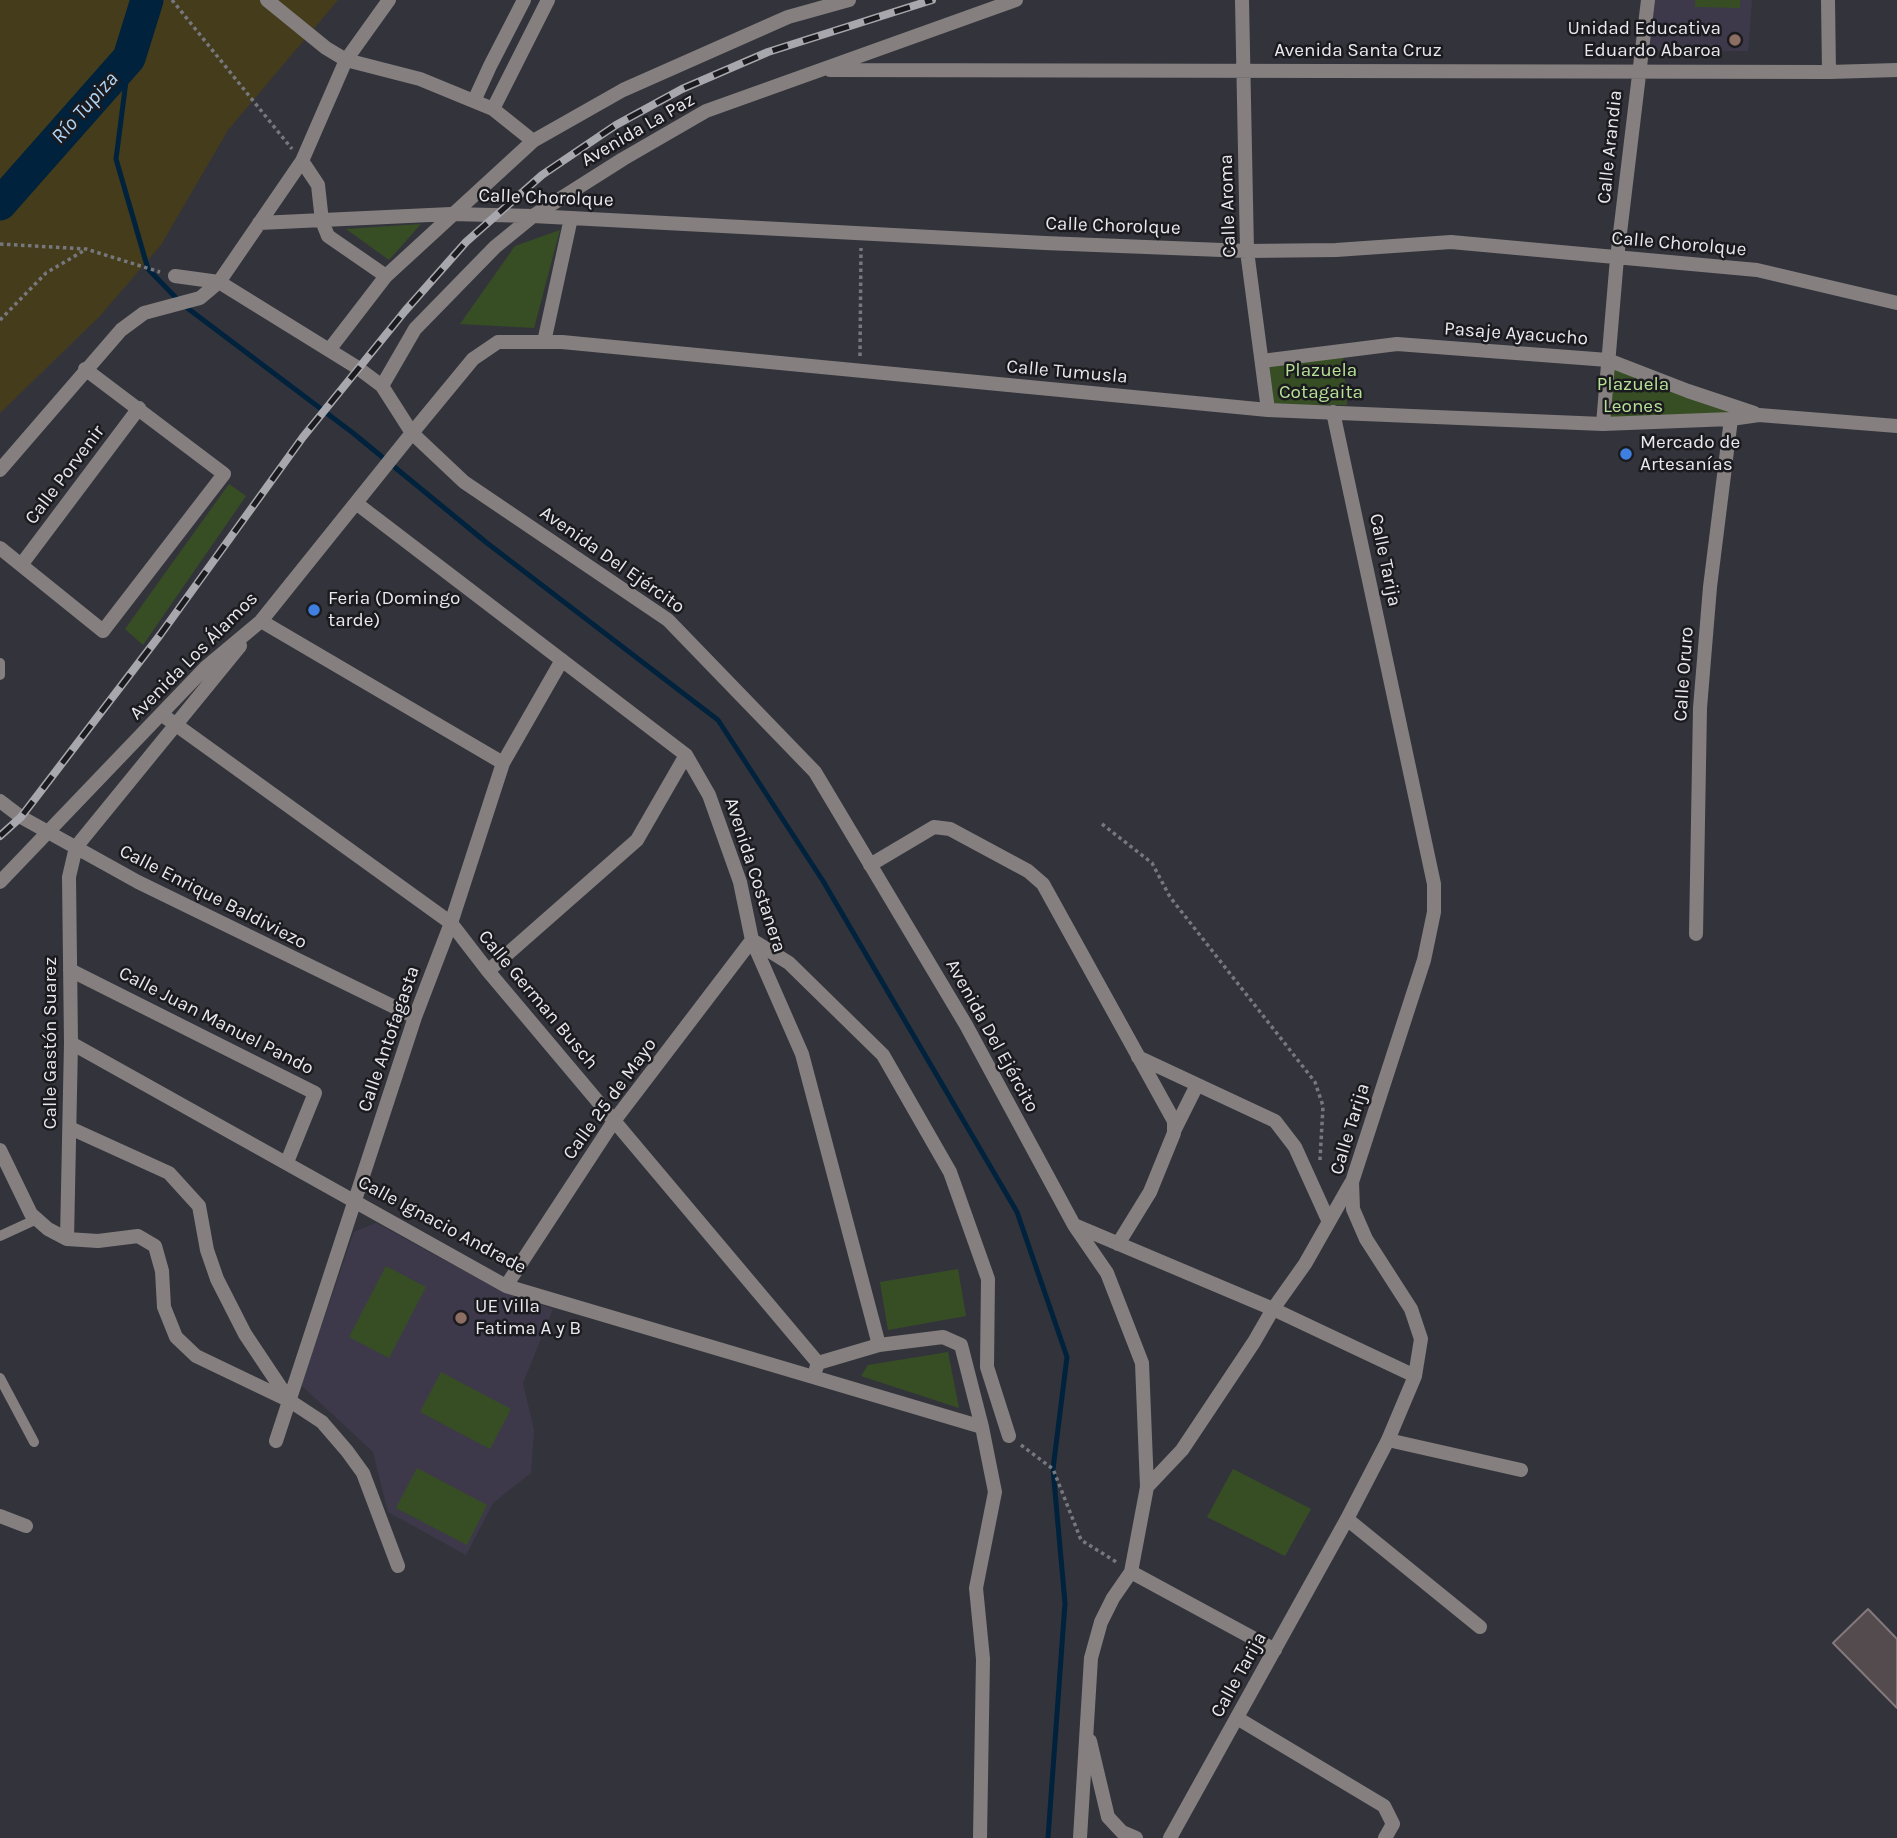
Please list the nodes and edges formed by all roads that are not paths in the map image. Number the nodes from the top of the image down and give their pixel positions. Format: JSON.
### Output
{"nodes":[{"id":1,"x":267,"y":0,"type":"edge"},
{"id":2,"x":389,"y":0,"type":"edge"},
{"id":3,"x":524,"y":0,"type":"edge"},
{"id":4,"x":548,"y":0,"type":"edge"},
{"id":5,"x":849,"y":0,"type":"edge"},
{"id":6,"x":1016,"y":0,"type":"edge"},
{"id":7,"x":1242,"y":0,"type":"edge"},
{"id":8,"x":1648,"y":0,"type":"edge"},
{"id":9,"x":1828,"y":0,"type":"edge"},
{"id":10,"x":346,"y":60,"type":"junction"},
{"id":11,"x":818,"y":69,"type":"junction"},
{"id":12,"x":1245,"y":69,"type":"junction"},
{"id":13,"x":1897,"y":70,"type":"edge"},
{"id":14,"x":1638,"y":72,"type":"junction"},
{"id":15,"x":1829,"y":72,"type":"junction"},
{"id":16,"x":474,"y":102,"type":"junction"},
{"id":17,"x":493,"y":109,"type":"junction"},
{"id":18,"x":533,"y":141,"type":"junction"},
{"id":19,"x":302,"y":161,"type":"junction"},
{"id":20,"x":451,"y":214,"type":"junction"},
{"id":21,"x":533,"y":216,"type":"junction"},
{"id":22,"x":571,"y":218,"type":"junction"},
{"id":23,"x":322,"y":220,"type":"junction"},
{"id":24,"x":259,"y":223,"type":"junction"},
{"id":25,"x":1247,"y":251,"type":"junction"},
{"id":26,"x":1617,"y":258,"type":"junction"},
{"id":27,"x":175,"y":276,"type":"road end"},
{"id":28,"x":386,"y":276,"type":"junction"},
{"id":29,"x":219,"y":282,"type":"junction"},
{"id":30,"x":1897,"y":303,"type":"edge"},
{"id":31,"x":544,"y":342,"type":"junction"},
{"id":32,"x":328,"y":350,"type":"junction"},
{"id":33,"x":1608,"y":360,"type":"junction"},
{"id":34,"x":1262,"y":361,"type":"junction"},
{"id":35,"x":85,"y":369,"type":"junction"},
{"id":36,"x":382,"y":386,"type":"junction"},
{"id":37,"x":139,"y":408,"type":"junction"},
{"id":38,"x":1268,"y":410,"type":"junction"},
{"id":39,"x":1333,"y":412,"type":"junction"},
{"id":40,"x":1759,"y":415,"type":"junction"},
{"id":41,"x":1731,"y":419,"type":"junction"},
{"id":42,"x":1603,"y":424,"type":"junction"},
{"id":43,"x":1897,"y":426,"type":"edge"},
{"id":44,"x":412,"y":433,"type":"junction"},
{"id":45,"x":0,"y":470,"type":"edge"},
{"id":46,"x":356,"y":503,"type":"junction"},
{"id":47,"x":0,"y":548,"type":"edge"},
{"id":48,"x":20,"y":565,"type":"junction"},
{"id":49,"x":261,"y":621,"type":"junction"},
{"id":50,"x":562,"y":660,"type":"junction"},
{"id":51,"x":0,"y":663,"type":"edge"},
{"id":52,"x":0,"y":676,"type":"edge"},
{"id":53,"x":162,"y":714,"type":"junction"},
{"id":54,"x":177,"y":725,"type":"junction"},
{"id":55,"x":686,"y":755,"type":"junction"},
{"id":56,"x":503,"y":763,"type":"junction"},
{"id":57,"x":0,"y":802,"type":"edge"},
{"id":58,"x":50,"y":832,"type":"junction"},
{"id":59,"x":76,"y":847,"type":"junction"},
{"id":60,"x":870,"y":865,"type":"junction"},
{"id":61,"x":0,"y":882,"type":"edge"},
{"id":62,"x":451,"y":923,"type":"junction"},
{"id":63,"x":1696,"y":934,"type":"dead end"},
{"id":64,"x":752,"y":940,"type":"junction"},
{"id":65,"x":70,"y":970,"type":"junction"},
{"id":66,"x":488,"y":971,"type":"junction"},
{"id":67,"x":415,"y":1017,"type":"junction"},
{"id":68,"x":71,"y":1043,"type":"junction"},
{"id":69,"x":1138,"y":1057,"type":"junction"},
{"id":70,"x":1197,"y":1085,"type":"junction"},
{"id":71,"x":614,"y":1121,"type":"junction"},
{"id":72,"x":70,"y":1128,"type":"junction"},
{"id":73,"x":1174,"y":1133,"type":"junction"},
{"id":74,"x":0,"y":1150,"type":"edge"},
{"id":75,"x":287,"y":1162,"type":"junction"},
{"id":76,"x":1352,"y":1182,"type":"junction"},
{"id":77,"x":354,"y":1201,"type":"junction"},
{"id":78,"x":37,"y":1219,"type":"junction"},
{"id":79,"x":1329,"y":1222,"type":"junction"},
{"id":80,"x":1074,"y":1225,"type":"junction"},
{"id":81,"x":0,"y":1236,"type":"edge"},
{"id":82,"x":67,"y":1239,"type":"junction"},
{"id":83,"x":1118,"y":1244,"type":"junction"},
{"id":84,"x":506,"y":1286,"type":"junction"},
{"id":85,"x":1273,"y":1309,"type":"junction"},
{"id":86,"x":880,"y":1345,"type":"junction"},
{"id":87,"x":816,"y":1370,"type":"junction"},
{"id":88,"x":1415,"y":1376,"type":"junction"},
{"id":89,"x":0,"y":1378,"type":"edge"},
{"id":90,"x":290,"y":1401,"type":"junction"},
{"id":91,"x":982,"y":1427,"type":"junction"},
{"id":92,"x":1009,"y":1436,"type":"road end"},
{"id":93,"x":1388,"y":1440,"type":"junction"},
{"id":94,"x":276,"y":1441,"type":"dead end"},
{"id":95,"x":34,"y":1442,"type":"dead end"},
{"id":96,"x":1521,"y":1470,"type":"dead end"},
{"id":97,"x":1147,"y":1487,"type":"junction"},
{"id":98,"x":0,"y":1516,"type":"edge"},
{"id":99,"x":1347,"y":1518,"type":"junction"},
{"id":100,"x":26,"y":1526,"type":"dead end"},
{"id":101,"x":398,"y":1566,"type":"dead end"},
{"id":102,"x":1131,"y":1572,"type":"junction"},
{"id":103,"x":1480,"y":1627,"type":"dead end"},
{"id":104,"x":1275,"y":1650,"type":"junction"},
{"id":105,"x":1237,"y":1718,"type":"junction"},
{"id":106,"x":1086,"y":1727,"type":"junction"},
{"id":107,"x":980,"y":1838,"type":"edge"},
{"id":108,"x":1080,"y":1838,"type":"edge"},
{"id":109,"x":1136,"y":1838,"type":"edge"},
{"id":110,"x":1170,"y":1838,"type":"edge"},
{"id":111,"x":1385,"y":1838,"type":"edge"}],
"edges":[{"from":1,"to":10,"type":"street"},
{"from":2,"to":10,"type":"street"},
{"from":3,"to":16,"type":"street"},
{"from":4,"to":17,"type":"street"},
{"from":5,"to":18,"type":"street","name":"Avenida La Paz"},
{"from":6,"to":11,"type":"street","name":"Avenida La Paz"},
{"from":7,"to":12,"type":"street","name":"Calle Aroma"},
{"from":8,"to":14,"type":"street","name":"Calle Arandia"},
{"from":9,"to":15,"type":"street"},
{"from":10,"to":16,"type":"street"},
{"from":10,"to":19,"type":"street"},
{"from":11,"to":12,"type":"street","name":"Avenida Santa Cruz"},
{"from":11,"to":21,"type":"street","name":"Avenida La Paz"},
{"from":12,"to":14,"type":"street","name":"Avenida Santa Cruz"},
{"from":12,"to":25,"type":"street","name":"Calle Aroma"},
{"from":13,"to":15,"type":"street","name":"Avenida Santa Cruz"},
{"from":14,"to":15,"type":"street","name":"Avenida Santa Cruz"},
{"from":14,"to":26,"type":"street","name":"Calle Arandia"},
{"from":16,"to":17,"type":"street"},
{"from":17,"to":18,"type":"street"},
{"from":18,"to":20,"type":"street","name":"Avenida La Paz"},
{"from":19,"to":23,"type":"street"},
{"from":19,"to":24,"type":"street"},
{"from":20,"to":21,"type":"street","name":"Calle Chorolque"},
{"from":20,"to":23,"type":"street","name":"Calle Chorolque"},
{"from":20,"to":28,"type":"street","name":"Avenida La Paz"},
{"from":21,"to":22,"type":"street","name":"Calle Chorolque"},
{"from":21,"to":36,"type":"street","name":"Avenida La Paz"},
{"from":22,"to":25,"type":"street","name":"Calle Chorolque"},
{"from":22,"to":31,"type":"street"},
{"from":23,"to":24,"type":"street","name":"Calle Chorolque"},
{"from":23,"to":28,"type":"street"},
{"from":24,"to":29,"type":"street"},
{"from":25,"to":26,"type":"street","name":"Calle Chorolque"},
{"from":25,"to":34,"type":"street","name":"Calle Aroma"},
{"from":26,"to":30,"type":"street","name":"Calle Chorolque"},
{"from":26,"to":33,"type":"street","name":"Calle Arandia"},
{"from":27,"to":29,"type":"street"},
{"from":28,"to":32,"type":"street","name":"Avenida La Paz"},
{"from":29,"to":32,"type":"street"},
{"from":29,"to":35,"type":"street"},
{"from":31,"to":38,"type":"street","name":"Calle Tumusla"},
{"from":31,"to":44,"type":"street","name":"Calle Tumusla"},
{"from":32,"to":36,"type":"street"},
{"from":33,"to":34,"type":"street","name":"Pasaje Ayacucho"},
{"from":33,"to":40,"type":"street","name":"Pasaje Ayacucho"},
{"from":33,"to":42,"type":"street","name":"Calle Arandia"},
{"from":34,"to":38,"type":"street","name":"Calle Aroma"},
{"from":35,"to":37,"type":"street"},
{"from":35,"to":45,"type":"street"},
{"from":36,"to":44,"type":"street"},
{"from":37,"to":48,"type":"street","name":"Calle Porvenir"},
{"from":37,"to":48,"type":"street"},
{"from":38,"to":39,"type":"street","name":"Calle Tumusla"},
{"from":39,"to":42,"type":"street","name":"Calle Tumusla"},
{"from":39,"to":76,"type":"street","name":"Calle Tarija"},
{"from":40,"to":41,"type":"street","name":"Calle Tumusla"},
{"from":40,"to":43,"type":"street"},
{"from":41,"to":42,"type":"street","name":"Calle Tumusla"},
{"from":41,"to":63,"type":"street","name":"Calle Oruro"},
{"from":44,"to":46,"type":"street","name":"Avenida Los Álamos"},
{"from":44,"to":60,"type":"street","name":"Avenida Del Ejército"},
{"from":46,"to":49,"type":"street","name":"Avenida Los Álamos"},
{"from":46,"to":50,"type":"street","name":"Avenida Costanera"},
{"from":47,"to":48,"type":"street"},
{"from":49,"to":53,"type":"street","name":"Avenida Los Álamos"},
{"from":49,"to":54,"type":"street"},
{"from":49,"to":56,"type":"street"},
{"from":50,"to":55,"type":"street","name":"Avenida Costanera"},
{"from":50,"to":56,"type":"street","name":"Calle Antofagasta"},
{"from":51,"to":52,"type":"lane"},
{"from":53,"to":54,"type":"street","name":"Calle German Busch"},
{"from":53,"to":58,"type":"street","name":"Avenida Los Álamos"},
{"from":54,"to":59,"type":"street"},
{"from":54,"to":62,"type":"street","name":"Calle German Busch"},
{"from":55,"to":64,"type":"street","name":"Avenida Costanera"},
{"from":55,"to":66,"type":"street"},
{"from":56,"to":62,"type":"street","name":"Calle Antofagasta"},
{"from":57,"to":58,"type":"street","name":"Calle Enrique Baldiviezo"},
{"from":58,"to":59,"type":"street","name":"Calle Enrique Baldiviezo"},
{"from":58,"to":61,"type":"street","name":"Avenida Los Álamos"},
{"from":59,"to":65,"type":"street","name":"Calle Gastón Suarez"},
{"from":59,"to":67,"type":"street","name":"Calle Enrique Baldiviezo"},
{"from":60,"to":69,"type":"street"},
{"from":60,"to":80,"type":"street","name":"Avenida Del Ejército"},
{"from":62,"to":66,"type":"street","name":"Calle German Busch"},
{"from":62,"to":67,"type":"street","name":"Calle Antofagasta"},
{"from":64,"to":71,"type":"street","name":"Calle 25 de Mayo"},
{"from":64,"to":86,"type":"street","name":"Avenida Costanera"},
{"from":64,"to":92,"type":"street"},
{"from":65,"to":68,"type":"street","name":"Calle Gastón Suarez"},
{"from":65,"to":75,"type":"street","name":"Calle Juan Manuel Pando"},
{"from":66,"to":71,"type":"street","name":"Calle German Busch"},
{"from":67,"to":77,"type":"street","name":"Calle Antofagasta"},
{"from":68,"to":72,"type":"street","name":"Calle Gastón Suarez"},
{"from":68,"to":75,"type":"street","name":"Calle Ignacio Andrade"},
{"from":69,"to":70,"type":"street"},
{"from":69,"to":73,"type":"street"},
{"from":70,"to":73,"type":"street"},
{"from":70,"to":79,"type":"street"},
{"from":71,"to":84,"type":"street","name":"Calle 25 de Mayo"},
{"from":71,"to":87,"type":"street","name":"Calle German Busch"},
{"from":72,"to":82,"type":"street","name":"Calle Gastón Suarez"},
{"from":72,"to":90,"type":"street"},
{"from":73,"to":83,"type":"street"},
{"from":74,"to":78,"type":"street"},
{"from":75,"to":77,"type":"street","name":"Calle Ignacio Andrade"},
{"from":76,"to":79,"type":"street"},
{"from":76,"to":88,"type":"street","name":"Calle Tarija"},
{"from":77,"to":84,"type":"street","name":"Calle Ignacio Andrade"},
{"from":77,"to":90,"type":"street","name":"Calle Antofagasta"},
{"from":78,"to":81,"type":"lane"},
{"from":78,"to":82,"type":"street"},
{"from":79,"to":85,"type":"street"},
{"from":80,"to":83,"type":"street"},
{"from":80,"to":97,"type":"street","name":"Avenida Del Ejército"},
{"from":82,"to":90,"type":"street"},
{"from":83,"to":85,"type":"street"},
{"from":84,"to":87,"type":"street","name":"Calle Ignacio Andrade"},
{"from":85,"to":88,"type":"street"},
{"from":85,"to":97,"type":"street"},
{"from":86,"to":87,"type":"street"},
{"from":86,"to":91,"type":"street"},
{"from":87,"to":91,"type":"street","name":"Calle Ignacio Andrade"},
{"from":88,"to":93,"type":"street","name":"Calle Tarija"},
{"from":89,"to":95,"type":"lane"},
{"from":90,"to":94,"type":"street","name":"Calle Antofagasta"},
{"from":90,"to":101,"type":"street"},
{"from":91,"to":107,"type":"street"},
{"from":93,"to":96,"type":"street"},
{"from":93,"to":99,"type":"street","name":"Calle Tarija"},
{"from":97,"to":102,"type":"street","name":"Avenida Del Ejército"},
{"from":98,"to":100,"type":"street"},
{"from":99,"to":103,"type":"street"},
{"from":99,"to":104,"type":"street","name":"Calle Tarija"},
{"from":102,"to":104,"type":"street"},
{"from":102,"to":106,"type":"street","name":"Avenida Del Ejército"},
{"from":104,"to":105,"type":"street","name":"Calle Tarija"},
{"from":105,"to":110,"type":"street","name":"Calle Tarija"},
{"from":105,"to":111,"type":"street"},
{"from":106,"to":108,"type":"street","name":"Avenida Del Ejército"},
{"from":106,"to":109,"type":"street"}]}
